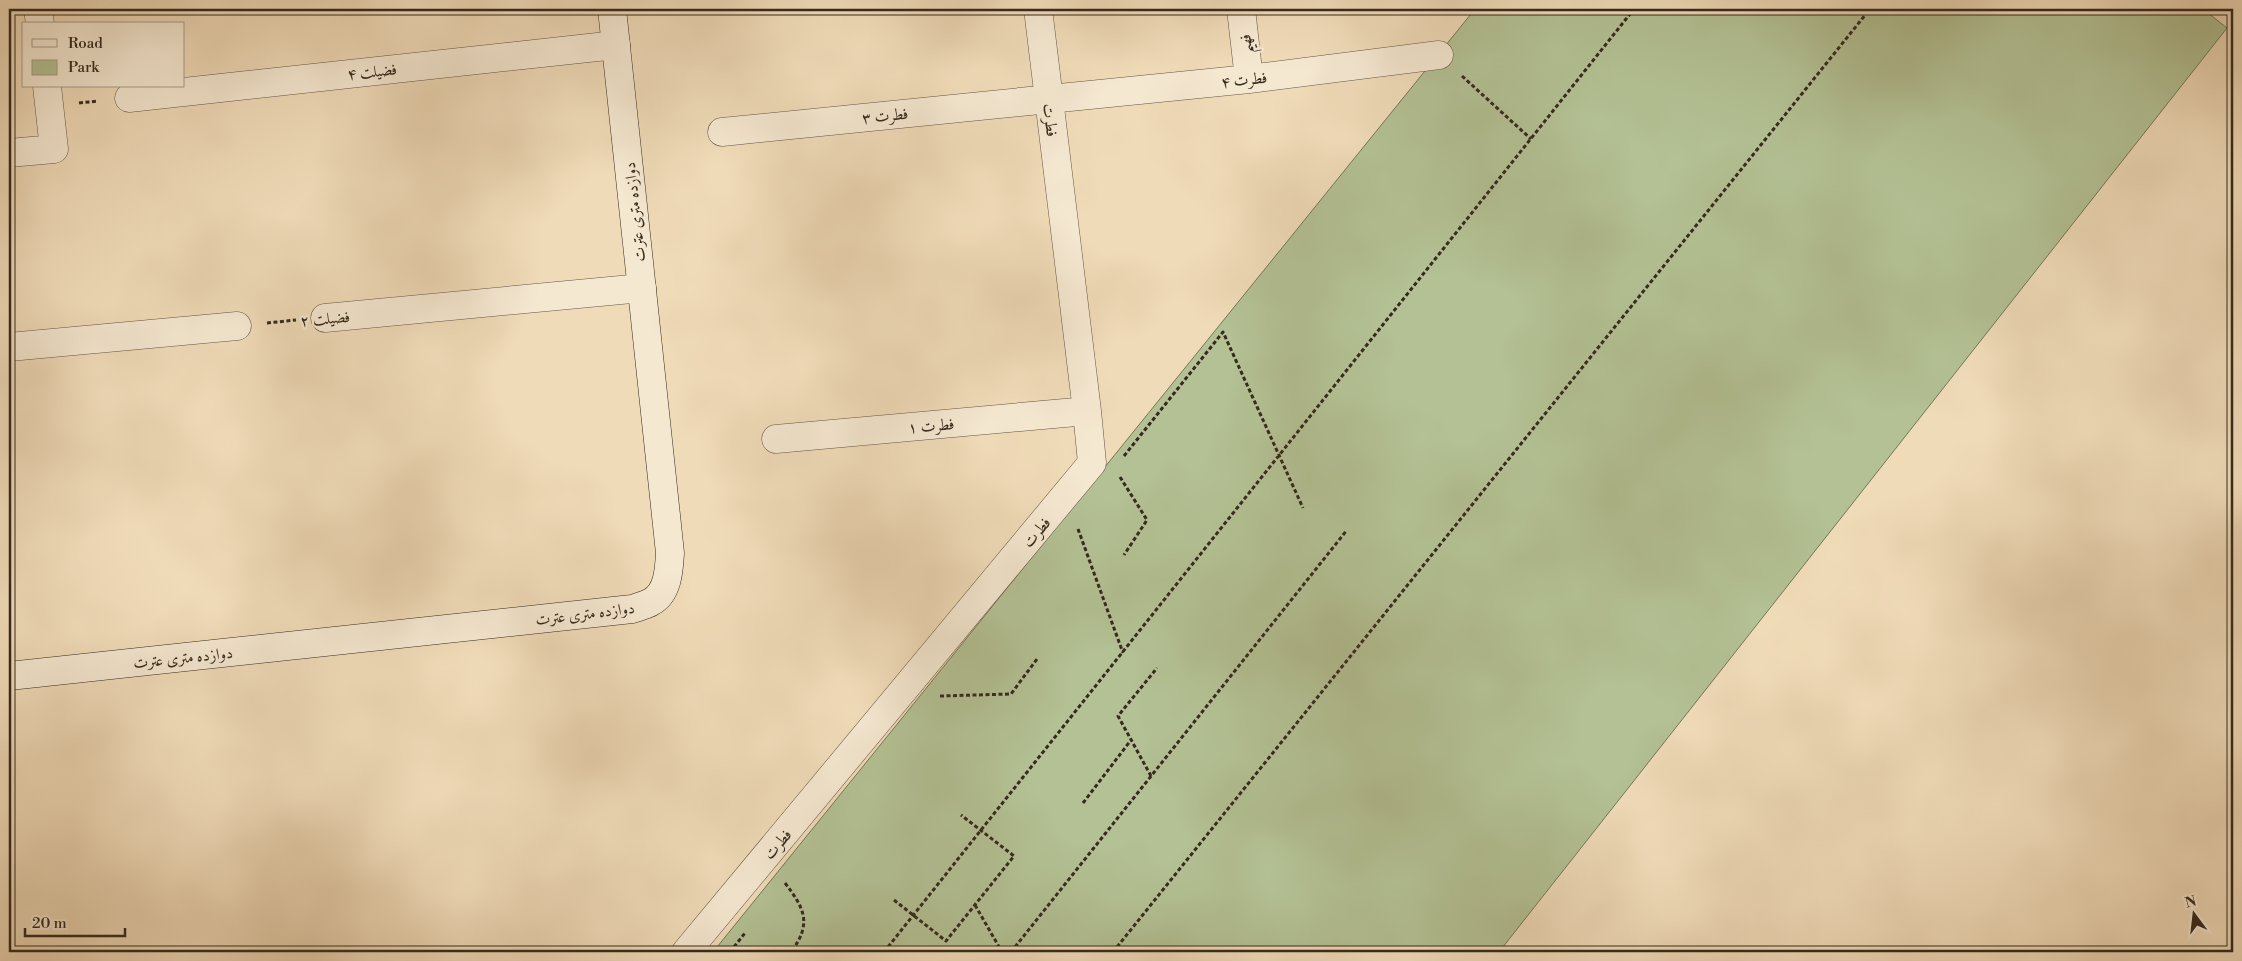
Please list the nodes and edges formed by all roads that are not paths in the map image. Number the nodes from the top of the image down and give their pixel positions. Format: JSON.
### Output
{"nodes":[{"id":1,"x":38,"y":9,"type":"edge"},
{"id":2,"x":612,"y":9,"type":"edge"},
{"id":3,"x":1038,"y":9,"type":"edge"},
{"id":4,"x":1241,"y":9,"type":"edge"},
{"id":5,"x":40,"y":22,"type":"edge"},
{"id":6,"x":616,"y":45,"type":"junction"},
{"id":7,"x":1439,"y":55,"type":"road end"},
{"id":8,"x":1249,"y":79,"type":"junction"},
{"id":9,"x":48,"y":96,"type":"edge"},
{"id":10,"x":129,"y":98,"type":"road end"},
{"id":11,"x":1048,"y":98,"type":"junction"},
{"id":12,"x":722,"y":132,"type":"dead end"},
{"id":13,"x":9,"y":153,"type":"edge"},
{"id":14,"x":642,"y":288,"type":"junction"},
{"id":15,"x":325,"y":318,"type":"road end"},
{"id":16,"x":237,"y":326,"type":"road end"},
{"id":17,"x":9,"y":347,"type":"edge"},
{"id":18,"x":1087,"y":411,"type":"junction"},
{"id":19,"x":776,"y":439,"type":"dead end"},
{"id":20,"x":9,"y":676,"type":"edge"},
{"id":21,"x":686,"y":952,"type":"edge"}],
"edges":[{"from":1,"to":5,"type":"street"},
{"from":2,"to":6,"type":"street","name":"دوازده متری عترت"},
{"from":3,"to":11,"type":"street","name":"فطرت"},
{"from":4,"to":8,"type":"street","name":"فهیم"},
{"from":6,"to":10,"type":"street","name":"فضیلت ۴"},
{"from":6,"to":14,"type":"street","name":"دوازده متری عترت"},
{"from":7,"to":8,"type":"street","name":"فطرت ۴"},
{"from":8,"to":11,"type":"street","name":"فطرت ۴"},
{"from":9,"to":13,"type":"street"},
{"from":11,"to":12,"type":"street","name":"فطرت ۳"},
{"from":11,"to":18,"type":"street","name":"فطرت"},
{"from":14,"to":15,"type":"street","name":"فضیلت ۲"},
{"from":14,"to":20,"type":"street","name":"دوازده متری عترت"},
{"from":16,"to":17,"type":"street"},
{"from":18,"to":19,"type":"street","name":"فطرت ۱"},
{"from":18,"to":21,"type":"street","name":"فطرت"}]}
